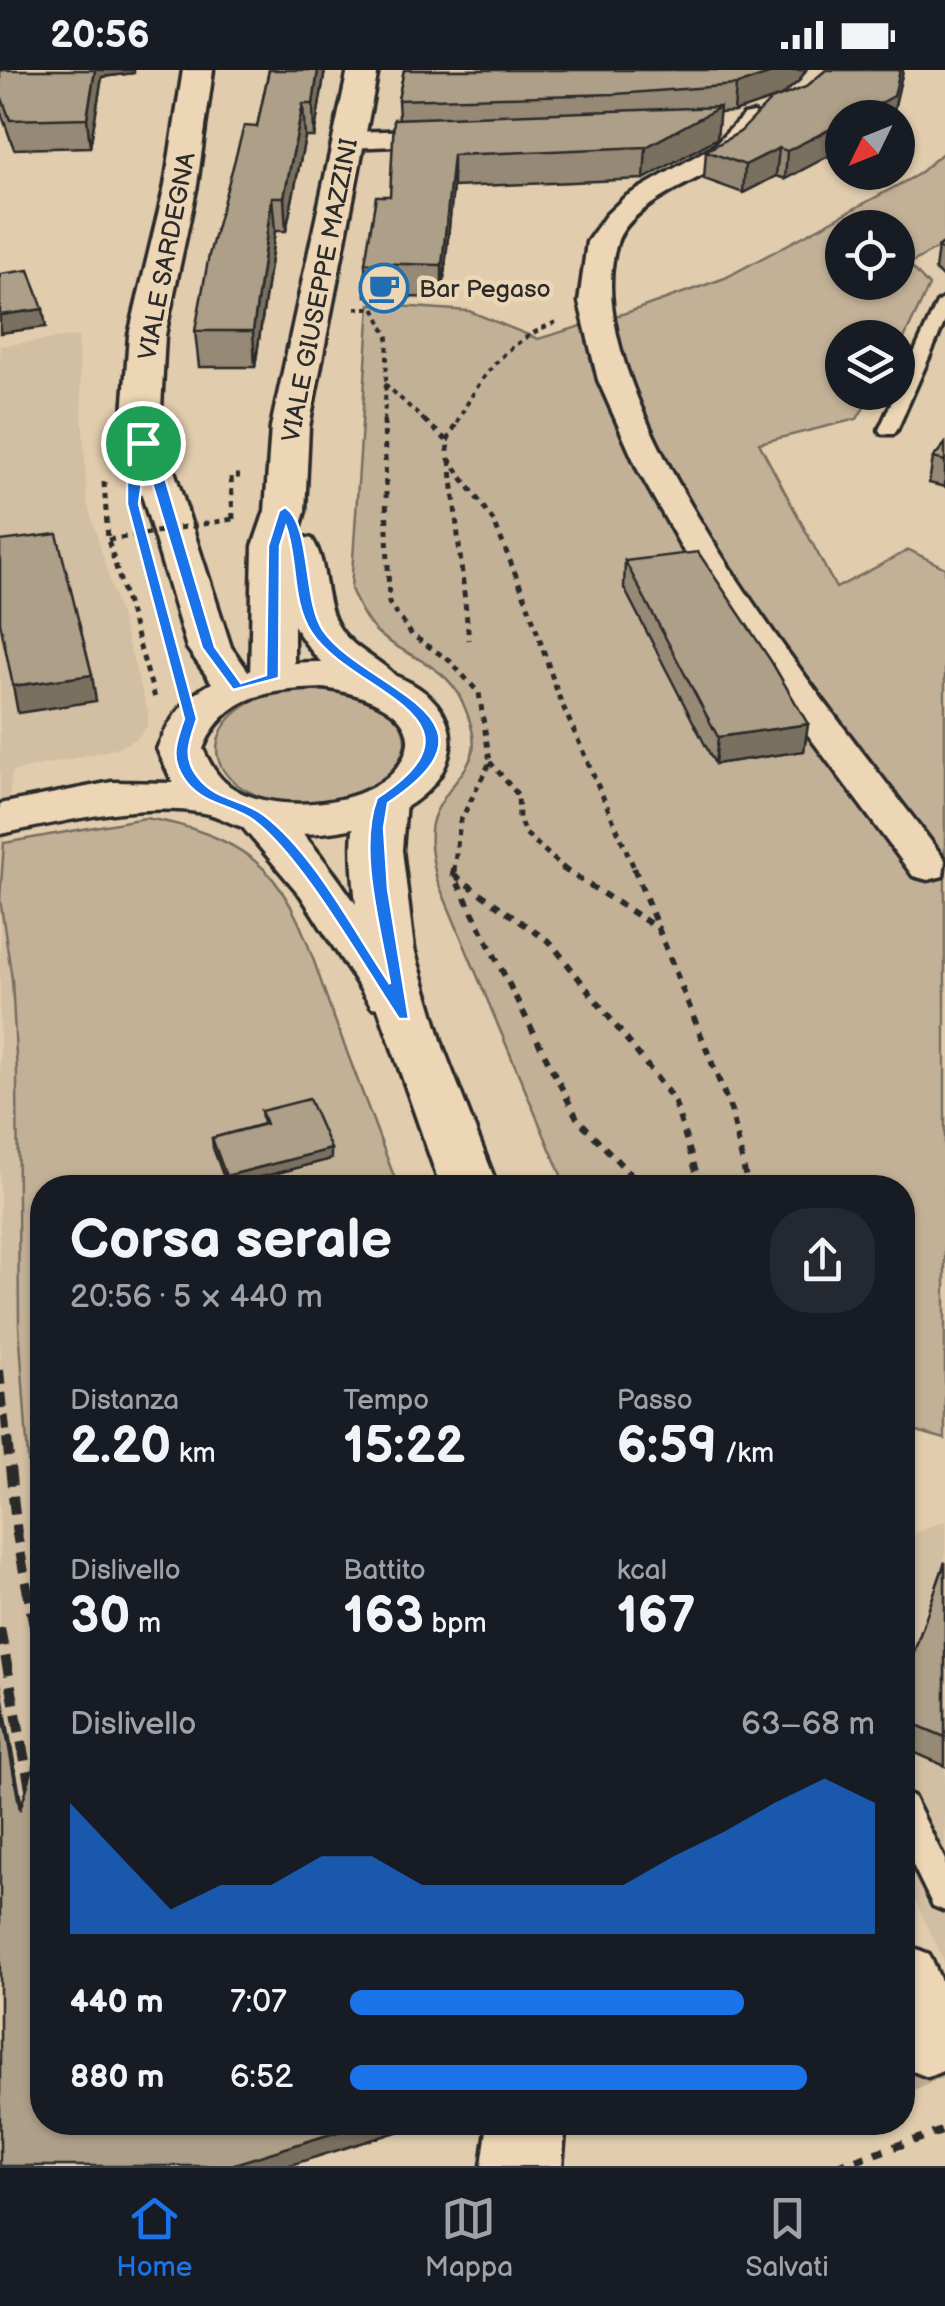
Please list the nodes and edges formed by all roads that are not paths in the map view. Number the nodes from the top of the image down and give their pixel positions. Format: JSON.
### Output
{"nodes":[{"id":1,"x":198,"y":70,"type":"edge"},
{"id":2,"x":363,"y":70,"type":"edge"},
{"id":3,"x":712,"y":127,"type":"edge"},
{"id":4,"x":489,"y":136,"type":"edge"},
{"id":5,"x":348,"y":140,"type":"junction"},
{"id":6,"x":945,"y":302,"type":"edge"},
{"id":7,"x":888,"y":430,"type":"dead end"},
{"id":8,"x":143,"y":443,"type":"junction"},
{"id":9,"x":285,"y":511,"type":"junction"},
{"id":10,"x":255,"y":683,"type":"junction"},
{"id":11,"x":382,"y":686,"type":"junction"},
{"id":12,"x":176,"y":727,"type":"junction"},
{"id":13,"x":99,"y":788,"type":"junction"},
{"id":14,"x":0,"y":796,"type":"edge"},
{"id":15,"x":212,"y":798,"type":"junction"},
{"id":16,"x":382,"y":801,"type":"junction"},
{"id":17,"x":258,"y":817,"type":"junction"},
{"id":18,"x":0,"y":818,"type":"edge"},
{"id":19,"x":928,"y":866,"type":"dead end"},
{"id":20,"x":404,"y":1015,"type":"junction"},
{"id":21,"x":465,"y":1175,"type":"edge"},
{"id":22,"x":915,"y":1833,"type":"edge"},
{"id":23,"x":945,"y":1894,"type":"edge"},
{"id":24,"x":525,"y":2135,"type":"edge"},
{"id":25,"x":522,"y":2166,"type":"edge"}],
"edges":[{"from":1,"to":8,"type":"main road","name":"VIALE SARDEGNA"},
{"from":2,"to":5,"type":"main road","name":"VIALE GIUSEPPE MAZZINI"},
{"from":3,"to":19,"type":"street"},
{"from":4,"to":5,"type":"street"},
{"from":5,"to":9,"type":"main road","name":"VIALE GIUSEPPE MAZZINI"},
{"from":6,"to":7,"type":"lane"},
{"from":8,"to":10,"type":"main road","name":"VIALE SARDEGNA"},
{"from":8,"to":12,"type":"main road","name":"VIALE SARDEGNA"},
{"from":9,"to":10,"type":"main road","name":"VIALE GIUSEPPE MAZZINI"},
{"from":9,"to":11,"type":"main road","name":"VIALE GIUSEPPE MAZZINI"},
{"from":10,"to":11,"type":"main road","name":"VIALE GIUSEPPE MAZZINI"},
{"from":10,"to":12,"type":"main road","name":"VIALE GIUSEPPE MAZZINI"},
{"from":11,"to":16,"type":"main road","name":"VIALE GIUSEPPE MAZZINI"},
{"from":12,"to":13,"type":"main road","name":"VIALE GIUSEPPE MAZZINI"},
{"from":12,"to":15,"type":"main road"},
{"from":13,"to":14,"type":"main road"},
{"from":13,"to":15,"type":"main road"},
{"from":13,"to":18,"type":"main road"},
{"from":15,"to":17,"type":"main road","name":"VIALE GIUSEPPE MAZZINI"},
{"from":16,"to":17,"type":"main road","name":"VIALE GIUSEPPE MAZZINI"},
{"from":16,"to":20,"type":"main road","name":"VIALE GIUSEPPE MAZZINI"},
{"from":17,"to":20,"type":"main road","name":"VIALE GIUSEPPE MAZZINI"},
{"from":20,"to":21,"type":"main road","name":"VIALE GIUSEPPE MAZZINI"},
{"from":22,"to":23,"type":"lane"},
{"from":24,"to":25,"type":"main road"}]}
